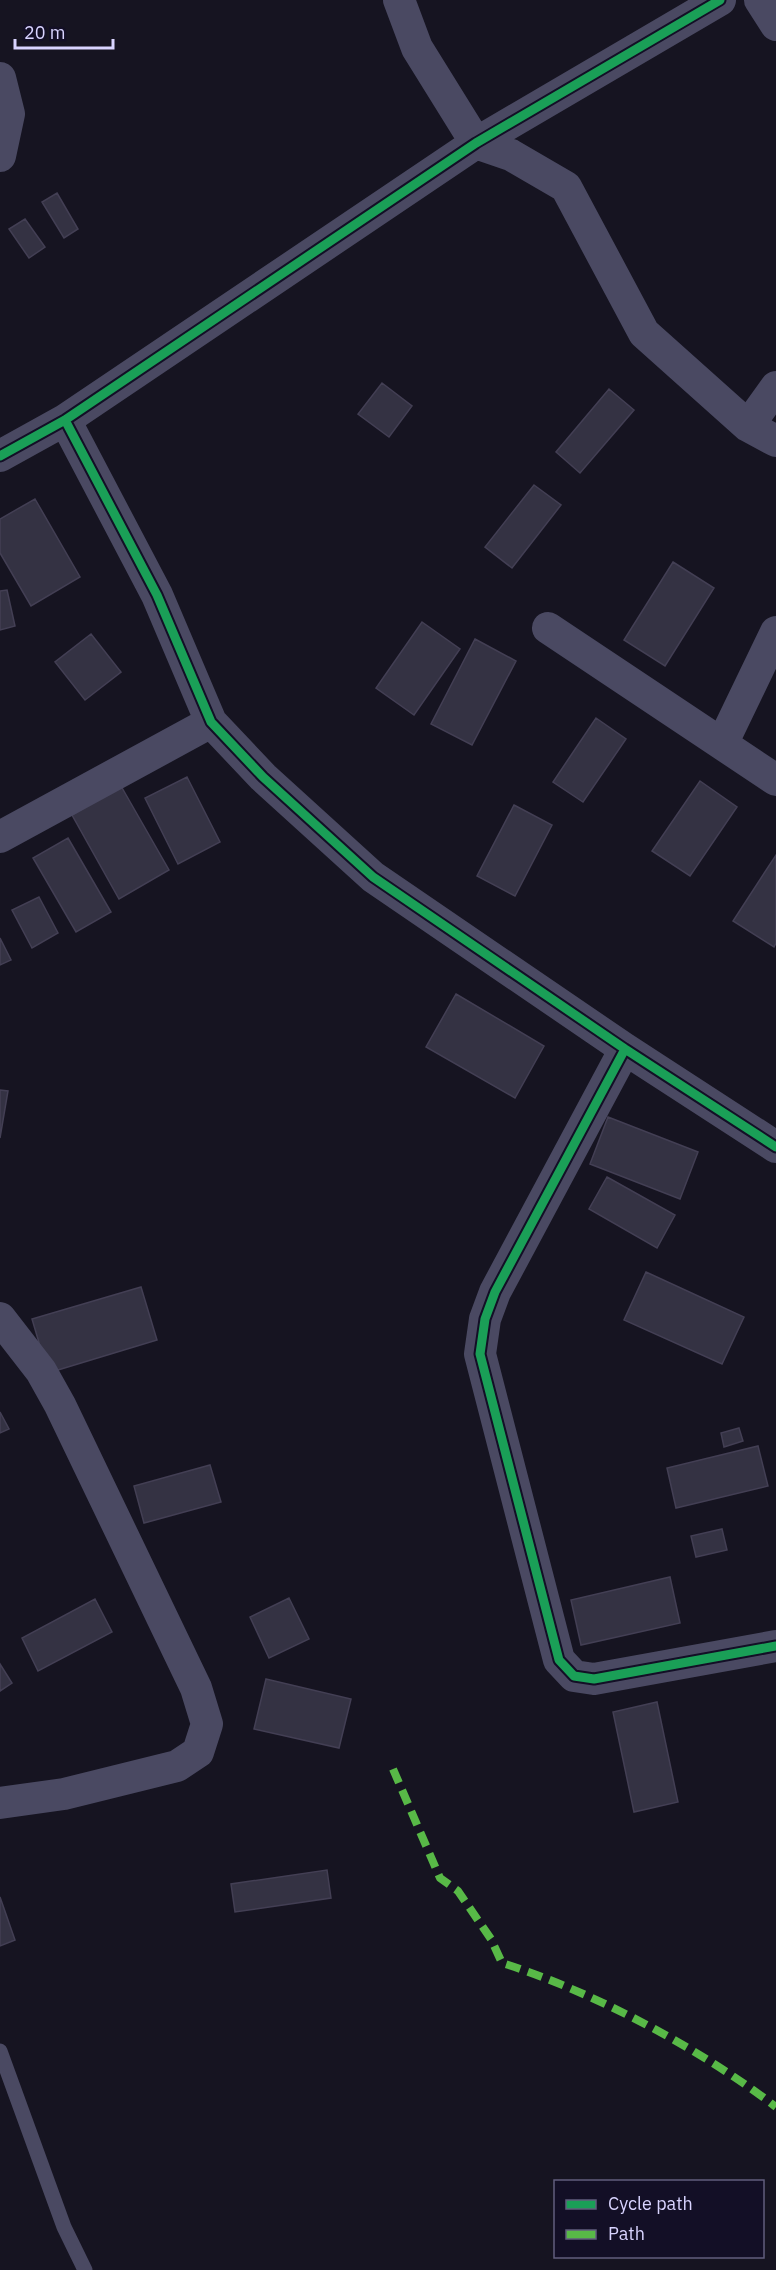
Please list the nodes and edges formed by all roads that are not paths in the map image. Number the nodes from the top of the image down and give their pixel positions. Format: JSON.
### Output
{"nodes":[{"id":1,"x":399,"y":0,"type":"edge"},
{"id":2,"x":720,"y":0,"type":"edge"},
{"id":3,"x":760,"y":0,"type":"edge"},
{"id":4,"x":776,"y":25,"type":"edge"},
{"id":5,"x":0,"y":78,"type":"edge"},
{"id":6,"x":476,"y":143,"type":"junction"},
{"id":7,"x":0,"y":156,"type":"edge"},
{"id":8,"x":776,"y":387,"type":"edge"},
{"id":9,"x":65,"y":420,"type":"junction"},
{"id":10,"x":748,"y":426,"type":"junction"},
{"id":11,"x":776,"y":441,"type":"edge"},
{"id":12,"x":0,"y":456,"type":"edge"},
{"id":13,"x":548,"y":628,"type":"dead end"},
{"id":14,"x":776,"y":632,"type":"edge"},
{"id":15,"x":211,"y":722,"type":"junction"},
{"id":16,"x":723,"y":744,"type":"junction"},
{"id":17,"x":776,"y":780,"type":"edge"},
{"id":18,"x":0,"y":837,"type":"edge"},
{"id":19,"x":625,"y":1049,"type":"junction"},
{"id":20,"x":776,"y":1147,"type":"edge"},
{"id":21,"x":0,"y":1318,"type":"edge"},
{"id":22,"x":776,"y":1647,"type":"edge"},
{"id":23,"x":0,"y":1803,"type":"edge"},
{"id":24,"x":0,"y":2051,"type":"edge"},
{"id":25,"x":85,"y":2270,"type":"edge"}],
"edges":[{"from":1,"to":6,"type":"street"},
{"from":2,"to":6,"type":"street"},
{"from":3,"to":4,"type":"street"},
{"from":5,"to":7,"type":"street"},
{"from":6,"to":9,"type":"street"},
{"from":6,"to":10,"type":"street"},
{"from":8,"to":10,"type":"street"},
{"from":9,"to":12,"type":"street"},
{"from":9,"to":15,"type":"street"},
{"from":10,"to":11,"type":"street"},
{"from":13,"to":16,"type":"street"},
{"from":14,"to":16,"type":"street"},
{"from":15,"to":18,"type":"street"},
{"from":15,"to":19,"type":"street"},
{"from":16,"to":17,"type":"street"},
{"from":19,"to":20,"type":"street"},
{"from":19,"to":22,"type":"street"},
{"from":21,"to":23,"type":"street"},
{"from":24,"to":25,"type":"lane"}]}
